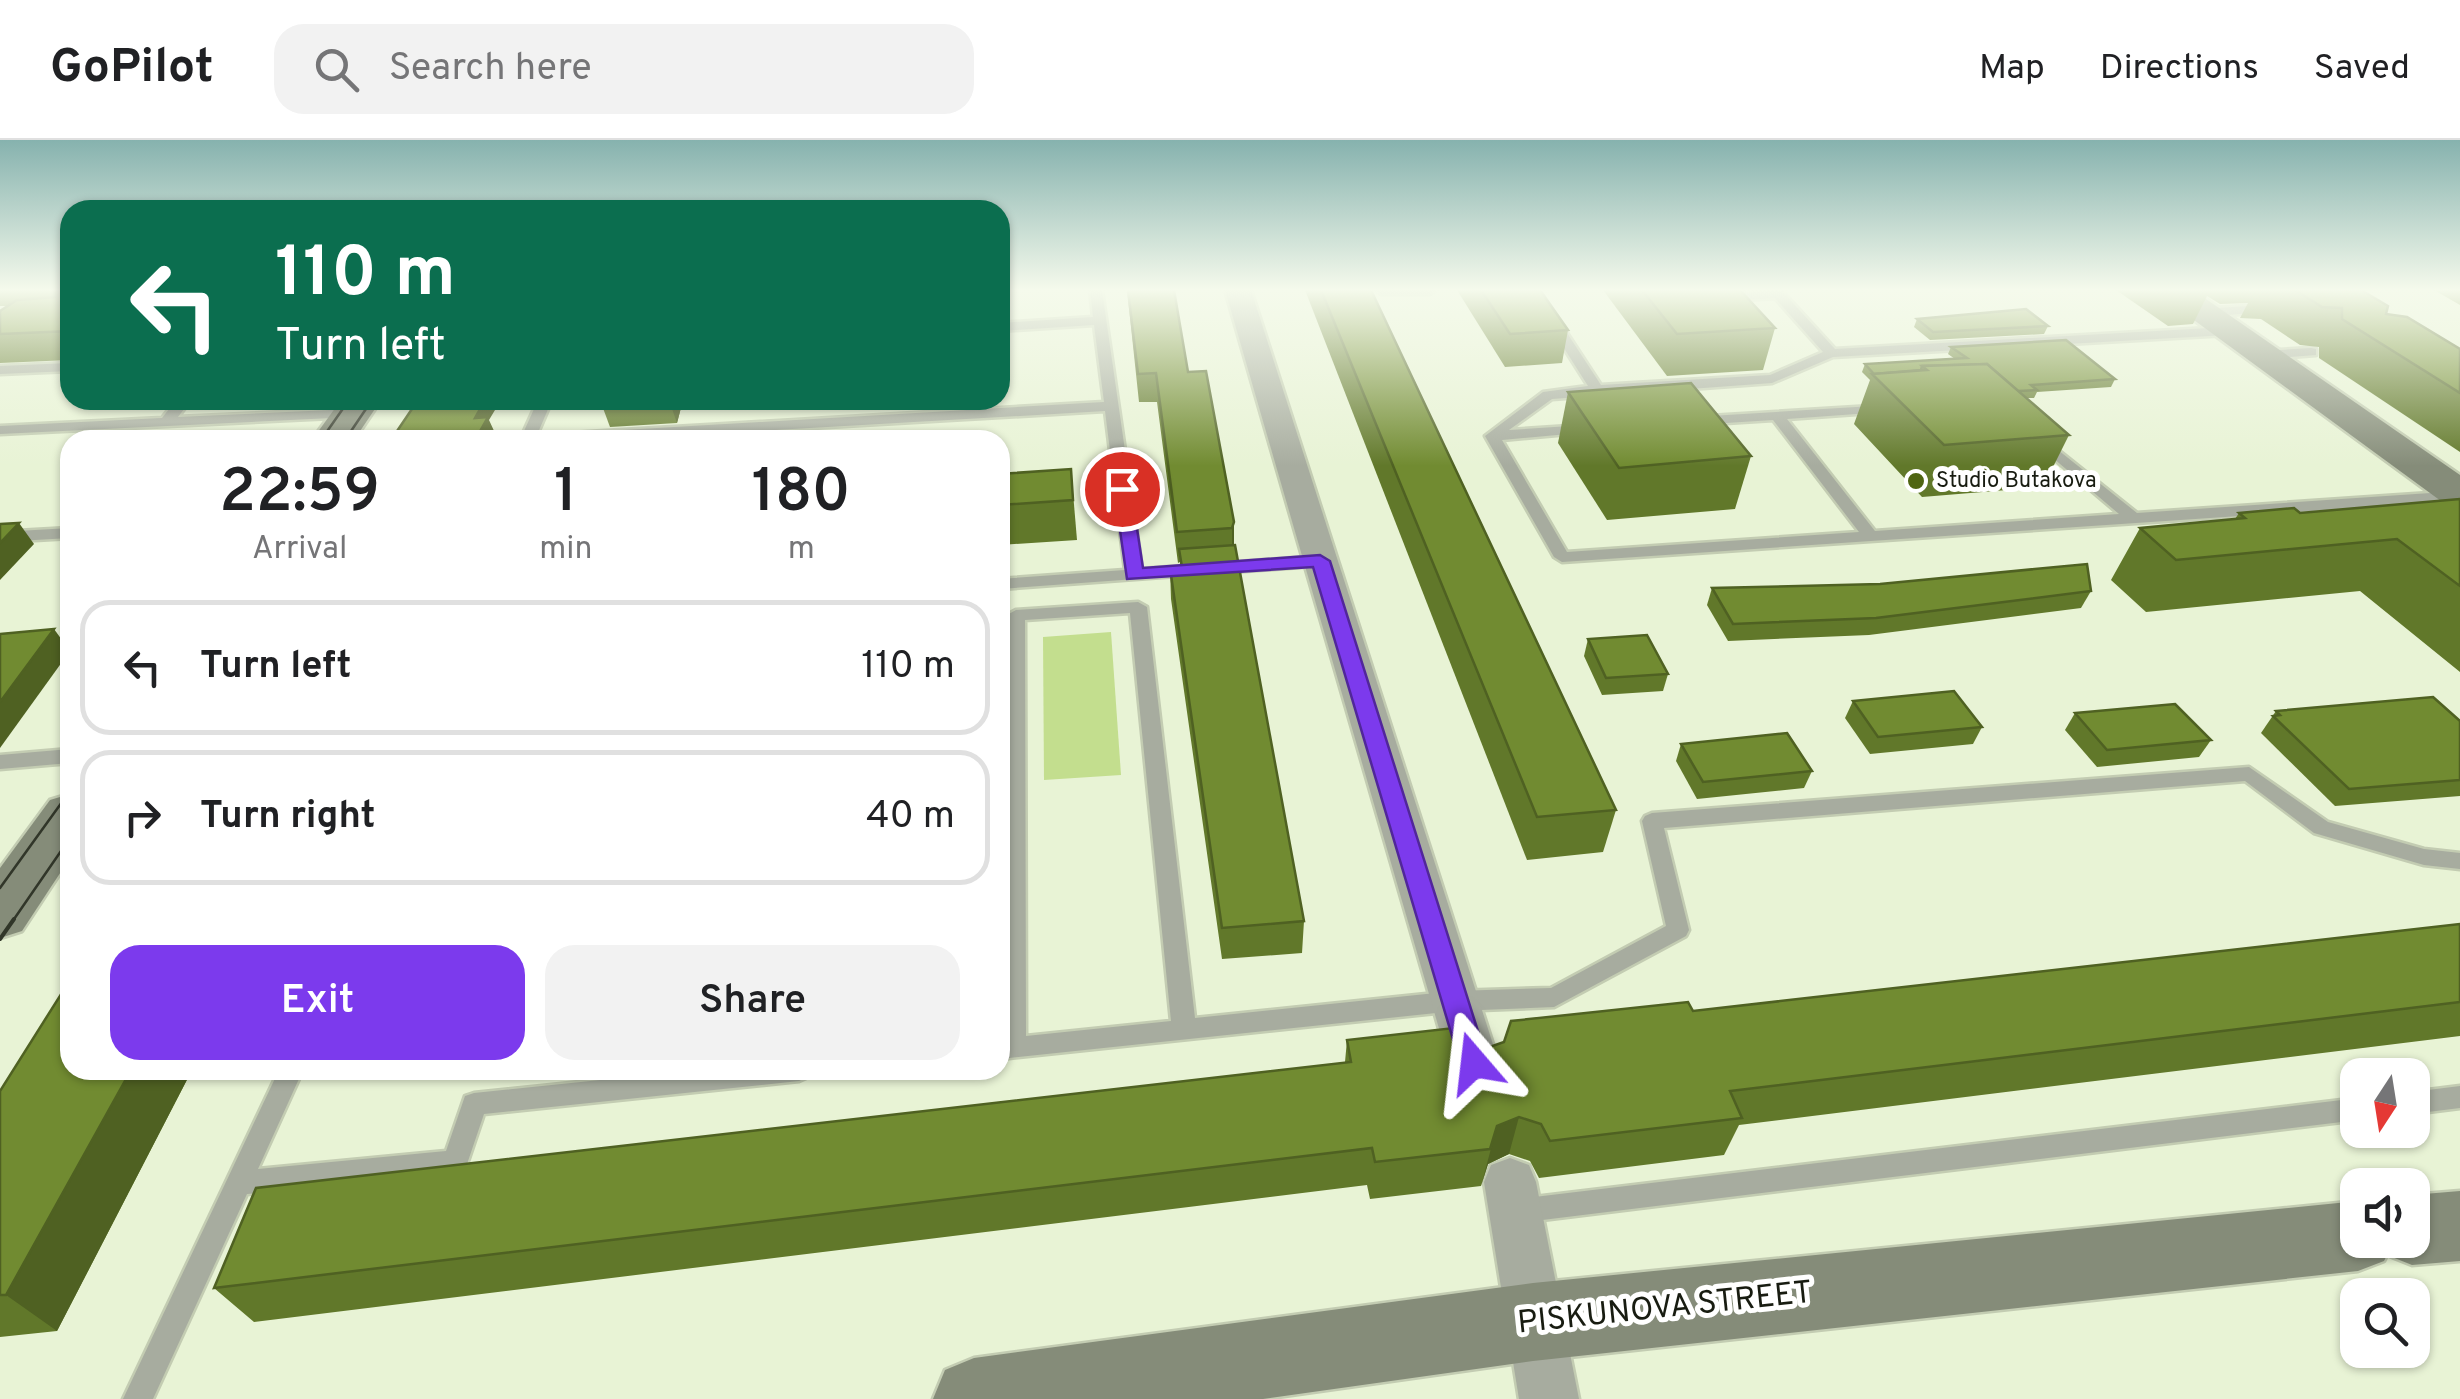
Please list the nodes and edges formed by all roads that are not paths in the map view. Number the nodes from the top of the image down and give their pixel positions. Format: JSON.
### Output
{"nodes":[{"id":1,"x":1104,"y":349,"type":"edge"},
{"id":2,"x":1256,"y":349,"type":"edge"},
{"id":3,"x":1571,"y":349,"type":"edge"},
{"id":4,"x":1827,"y":349,"type":"edge"},
{"id":5,"x":1879,"y":349,"type":"edge"},
{"id":6,"x":2257,"y":349,"type":"edge"},
{"id":7,"x":2311,"y":352,"type":"edge"},
{"id":8,"x":1831,"y":353,"type":"junction"},
{"id":9,"x":2263,"y":355,"type":"junction"},
{"id":10,"x":60,"y":367,"type":"edge"},
{"id":11,"x":0,"y":370,"type":"edge"},
{"id":12,"x":1597,"y":389,"type":"junction"},
{"id":13,"x":1111,"y":406,"type":"junction"},
{"id":14,"x":1909,"y":407,"type":"edge"},
{"id":15,"x":175,"y":410,"type":"edge"},
{"id":16,"x":1776,"y":414,"type":"junction"},
{"id":17,"x":349,"y":418,"type":"edge"},
{"id":18,"x":1681,"y":422,"type":"edge"},
{"id":19,"x":2018,"y":422,"type":"edge"},
{"id":20,"x":164,"y":423,"type":"junction"},
{"id":21,"x":1605,"y":428,"type":"edge"},
{"id":22,"x":0,"y":430,"type":"edge"},
{"id":23,"x":699,"y":430,"type":"edge"},
{"id":24,"x":1492,"y":436,"type":"junction"},
{"id":25,"x":2460,"y":496,"type":"edge"},
{"id":26,"x":2136,"y":520,"type":"junction"},
{"id":27,"x":60,"y":533,"type":"edge"},
{"id":28,"x":0,"y":536,"type":"edge"},
{"id":29,"x":1872,"y":538,"type":"junction"},
{"id":30,"x":1320,"y":561,"type":"junction"},
{"id":31,"x":1134,"y":574,"type":"junction"},
{"id":32,"x":1010,"y":583,"type":"edge"},
{"id":33,"x":60,"y":757,"type":"edge"},
{"id":34,"x":0,"y":762,"type":"edge"},
{"id":35,"x":60,"y":828,"type":"edge"},
{"id":36,"x":2460,"y":861,"type":"edge"},
{"id":37,"x":1010,"y":903,"type":"edge"},
{"id":38,"x":0,"y":914,"type":"edge"},
{"id":39,"x":1455,"y":1001,"type":"junction"},
{"id":40,"x":1184,"y":1030,"type":"junction"},
{"id":41,"x":1010,"y":1048,"type":"edge"},
{"id":42,"x":1474,"y":1063,"type":"edge"},
{"id":43,"x":286,"y":1080,"type":"edge"},
{"id":44,"x":703,"y":1080,"type":"edge"},
{"id":45,"x":2460,"y":1097,"type":"edge"},
{"id":46,"x":2430,"y":1101,"type":"edge"},
{"id":47,"x":2340,"y":1111,"type":"edge"},
{"id":48,"x":239,"y":1183,"type":"junction"},
{"id":49,"x":1512,"y":1197,"type":"joint"},
{"id":50,"x":2460,"y":1226,"type":"edge"},
{"id":51,"x":2430,"y":1228,"type":"edge"},
{"id":52,"x":2340,"y":1238,"type":"edge"},
{"id":53,"x":1533,"y":1322,"type":"junction"},
{"id":54,"x":138,"y":1399,"type":"edge"},
{"id":55,"x":974,"y":1399,"type":"edge"},
{"id":56,"x":1549,"y":1399,"type":"edge"}],
"edges":[{"from":1,"to":13,"type":"lane"},
{"from":2,"to":30,"type":"street"},
{"from":3,"to":12,"type":"lane"},
{"from":4,"to":8,"type":"lane"},
{"from":5,"to":8,"type":"lane"},
{"from":6,"to":9,"type":"main road"},
{"from":7,"to":9,"type":"lane"},
{"from":8,"to":12,"type":"lane"},
{"from":9,"to":25,"type":"main road"},
{"from":10,"to":11,"type":"lane"},
{"from":12,"to":24,"type":"lane"},
{"from":13,"to":23,"type":"lane"},
{"from":13,"to":31,"type":"lane"},
{"from":14,"to":16,"type":"lane"},
{"from":15,"to":20,"type":"lane"},
{"from":16,"to":18,"type":"lane"},
{"from":16,"to":29,"type":"lane"},
{"from":17,"to":20,"type":"lane"},
{"from":19,"to":26,"type":"lane"},
{"from":20,"to":22,"type":"lane"},
{"from":21,"to":24,"type":"lane"},
{"from":24,"to":29,"type":"lane"},
{"from":25,"to":26,"type":"lane"},
{"from":26,"to":29,"type":"lane"},
{"from":27,"to":28,"type":"lane"},
{"from":30,"to":31,"type":"lane"},
{"from":30,"to":39,"type":"street"},
{"from":31,"to":32,"type":"lane"},
{"from":33,"to":34,"type":"lane"},
{"from":35,"to":38,"type":"main road"},
{"from":36,"to":39,"type":"lane"},
{"from":37,"to":40,"type":"lane"},
{"from":39,"to":40,"type":"lane"},
{"from":39,"to":42,"type":"street"},
{"from":40,"to":41,"type":"lane"},
{"from":43,"to":48,"type":"lane"},
{"from":44,"to":48,"type":"lane"},
{"from":45,"to":46,"type":"lane"},
{"from":47,"to":49,"type":"lane"},
{"from":48,"to":54,"type":"lane"},
{"from":49,"to":53,"type":"street"},
{"from":50,"to":51,"type":"main road"},
{"from":52,"to":53,"type":"main road","name":"PISKUNOVA STREET"},
{"from":53,"to":55,"type":"main road","name":"PISKUNOVA STREET"},
{"from":53,"to":56,"type":"street"}]}
